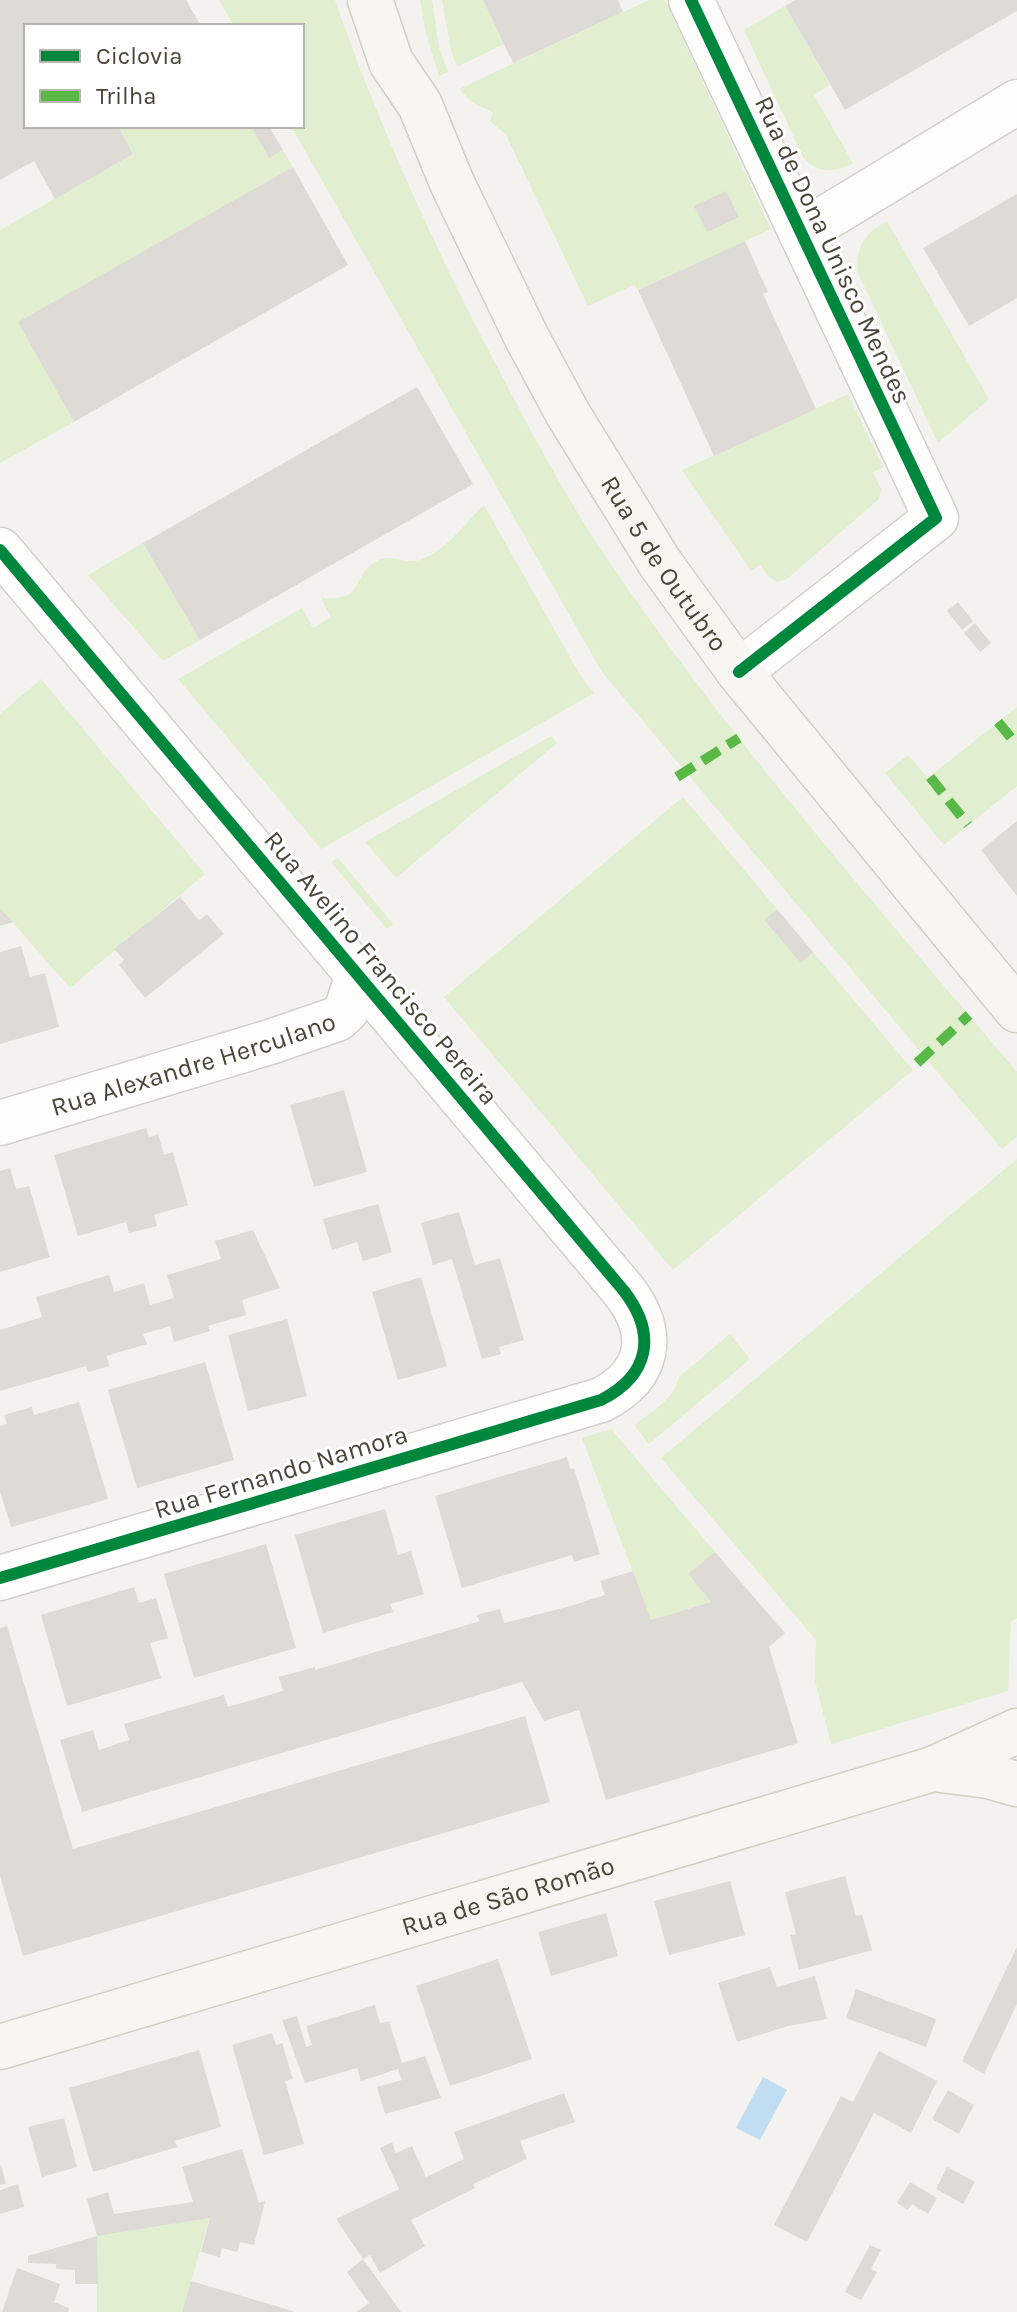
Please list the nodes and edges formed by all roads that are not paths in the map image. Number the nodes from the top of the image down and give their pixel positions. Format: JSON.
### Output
{"nodes":[{"id":1,"x":370,"y":0,"type":"edge"},
{"id":2,"x":402,"y":0,"type":"edge"},
{"id":3,"x":691,"y":0,"type":"edge"},
{"id":4,"x":1017,"y":102,"type":"edge"},
{"id":5,"x":420,"y":105,"type":"junction"},
{"id":6,"x":801,"y":233,"type":"junction"},
{"id":7,"x":0,"y":550,"type":"edge"},
{"id":8,"x":739,"y":672,"type":"junction"},
{"id":9,"x":358,"y":975,"type":"junction"},
{"id":10,"x":1017,"y":1010,"type":"edge"},
{"id":11,"x":0,"y":1123,"type":"edge"},
{"id":12,"x":574,"y":1408,"type":"joint"},
{"id":13,"x":0,"y":1578,"type":"edge"},
{"id":14,"x":1017,"y":1731,"type":"edge"},
{"id":15,"x":933,"y":1769,"type":"junction"},
{"id":16,"x":1017,"y":1784,"type":"edge"},
{"id":17,"x":0,"y":2047,"type":"edge"}],
"edges":[{"from":1,"to":5,"type":"main road","name":"Rua 5 de Outubro"},
{"from":2,"to":5,"type":"main road","name":"Rua 5 de Outubro"},
{"from":3,"to":6,"type":"street","name":"Rua de Dona Unisco Mendes"},
{"from":4,"to":6,"type":"street"},
{"from":5,"to":8,"type":"main road","name":"Rua 5 de Outubro"},
{"from":6,"to":8,"type":"street","name":"Rua de Dona Unisco Mendes"},
{"from":7,"to":9,"type":"street","name":"Rua Avelino Francisco Pereira"},
{"from":8,"to":10,"type":"main road","name":"Rua 5 de Outubro"},
{"from":9,"to":11,"type":"street","name":"Rua Alexandre Herculano"},
{"from":9,"to":12,"type":"street","name":"Rua Avelino Francisco Pereira"},
{"from":12,"to":13,"type":"street","name":"Rua Fernando Namora"},
{"from":14,"to":15,"type":"main road"},
{"from":15,"to":16,"type":"main road","name":"Rua de São Romão"},
{"from":15,"to":17,"type":"main road","name":"Rua de São Romão"}]}
